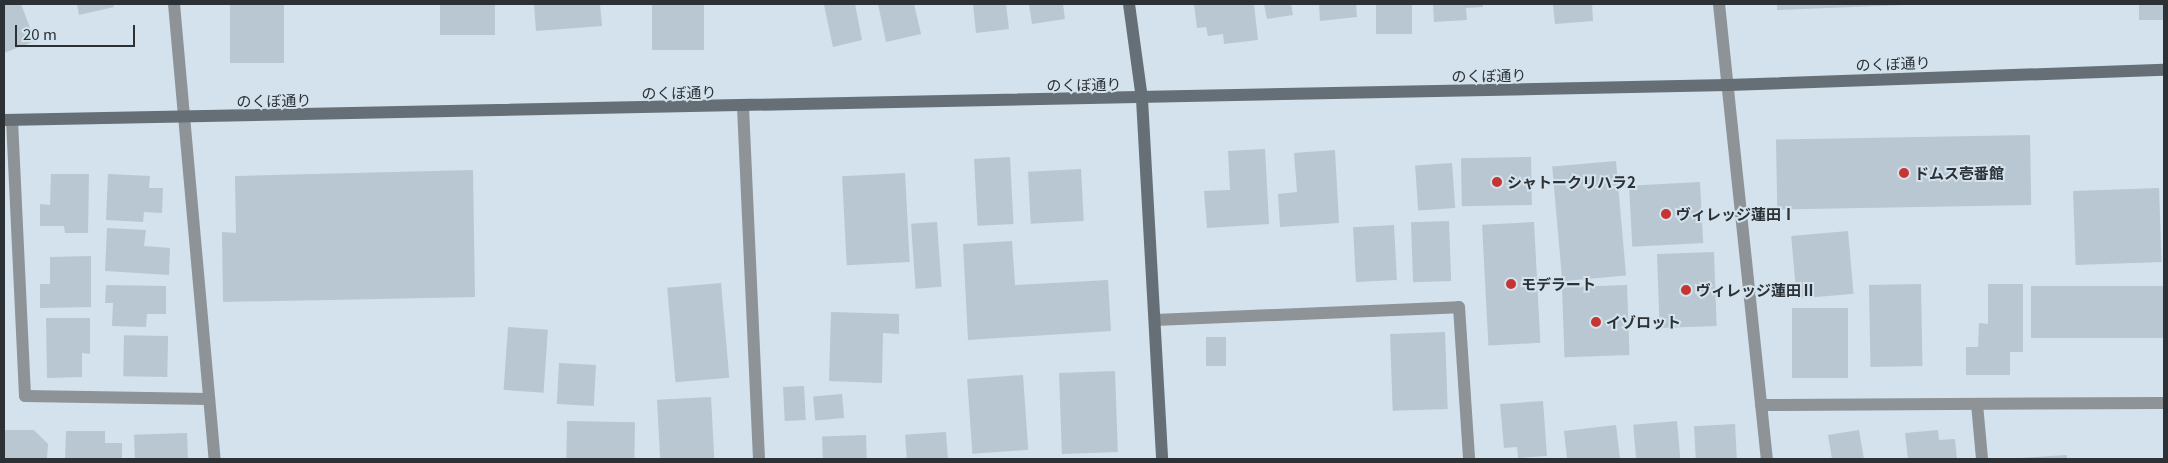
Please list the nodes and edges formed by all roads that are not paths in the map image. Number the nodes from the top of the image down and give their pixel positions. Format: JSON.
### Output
{"nodes":[{"id":1,"x":174,"y":4,"type":"edge"},
{"id":2,"x":1129,"y":4,"type":"edge"},
{"id":3,"x":1718,"y":4,"type":"edge"},
{"id":4,"x":2164,"y":70,"type":"edge"},
{"id":5,"x":1728,"y":85,"type":"junction"},
{"id":6,"x":1142,"y":99,"type":"junction"},
{"id":7,"x":743,"y":107,"type":"junction"},
{"id":8,"x":183,"y":118,"type":"junction"},
{"id":9,"x":8,"y":120,"type":"edge"},
{"id":10,"x":1154,"y":320,"type":"junction"},
{"id":11,"x":209,"y":399,"type":"junction"},
{"id":12,"x":2164,"y":403,"type":"edge"},
{"id":13,"x":1976,"y":404,"type":"junction"},
{"id":14,"x":1761,"y":405,"type":"junction"},
{"id":15,"x":214,"y":459,"type":"edge"},
{"id":16,"x":759,"y":459,"type":"edge"},
{"id":17,"x":1162,"y":459,"type":"edge"},
{"id":18,"x":1469,"y":459,"type":"edge"},
{"id":19,"x":1767,"y":459,"type":"edge"},
{"id":20,"x":1982,"y":459,"type":"edge"}],
"edges":[{"from":1,"to":8,"type":"street"},
{"from":2,"to":6,"type":"street"},
{"from":3,"to":5,"type":"street"},
{"from":4,"to":5,"type":"street","name":"のくぼ通り"},
{"from":5,"to":6,"type":"street","name":"のくぼ通り"},
{"from":5,"to":14,"type":"street"},
{"from":6,"to":7,"type":"street","name":"のくぼ通り"},
{"from":6,"to":10,"type":"street"},
{"from":7,"to":8,"type":"street","name":"のくぼ通り"},
{"from":7,"to":16,"type":"street"},
{"from":8,"to":9,"type":"street","name":"のくぼ通り"},
{"from":8,"to":11,"type":"street"},
{"from":9,"to":11,"type":"street"},
{"from":10,"to":17,"type":"street"},
{"from":10,"to":18,"type":"street"},
{"from":11,"to":15,"type":"street"},
{"from":12,"to":13,"type":"street"},
{"from":13,"to":14,"type":"street"},
{"from":13,"to":20,"type":"street"},
{"from":14,"to":19,"type":"street"}]}
